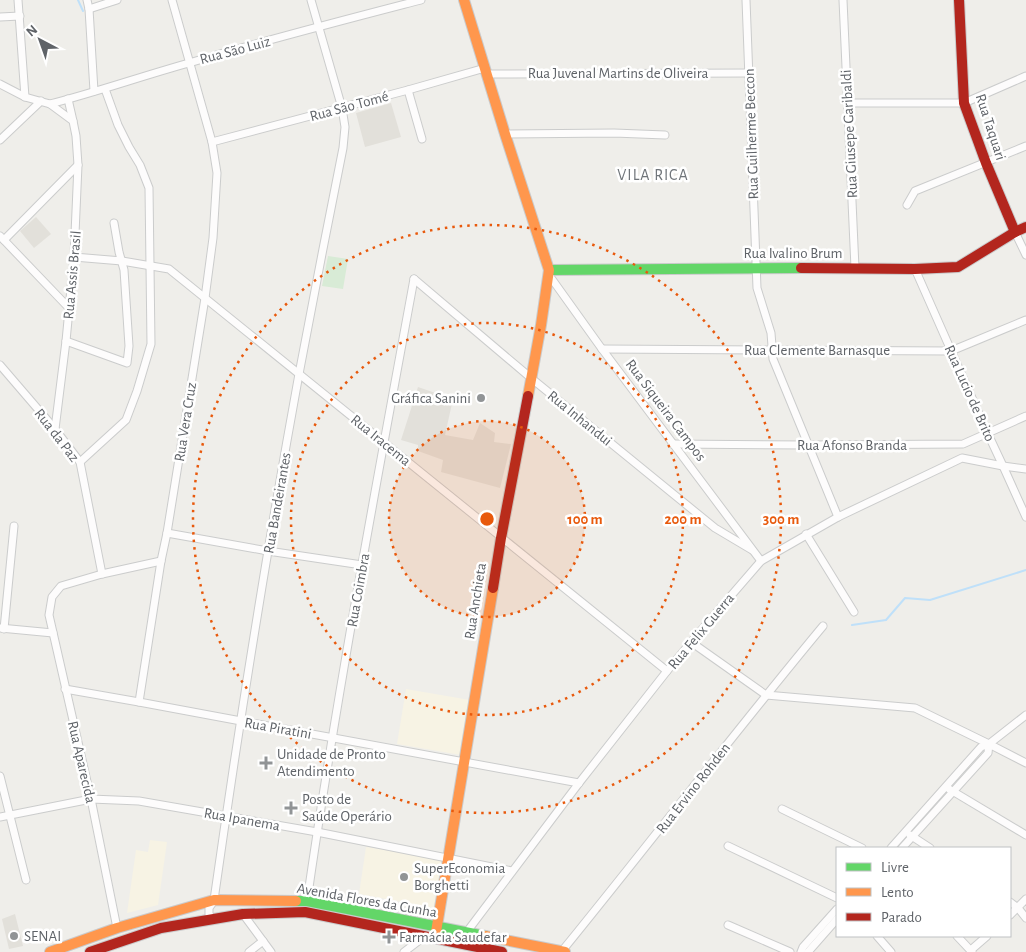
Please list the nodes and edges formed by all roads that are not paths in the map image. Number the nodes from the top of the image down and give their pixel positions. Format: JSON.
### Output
{"nodes":[{"id":1,"x":18,"y":0,"type":"edge"},
{"id":2,"x":87,"y":0,"type":"edge"},
{"id":3,"x":117,"y":0,"type":"edge"},
{"id":4,"x":172,"y":0,"type":"edge"},
{"id":5,"x":311,"y":0,"type":"edge"},
{"id":6,"x":422,"y":0,"type":"edge"},
{"id":7,"x":464,"y":0,"type":"edge"},
{"id":8,"x":746,"y":0,"type":"edge"},
{"id":9,"x":843,"y":0,"type":"edge"},
{"id":10,"x":959,"y":0,"type":"edge"},
{"id":11,"x":89,"y":9,"type":"junction"},
{"id":12,"x":20,"y":16,"type":"junction"},
{"id":13,"x":0,"y":17,"type":"edge"},
{"id":14,"x":319,"y":27,"type":"junction"},
{"id":15,"x":189,"y":63,"type":"junction"},
{"id":16,"x":486,"y":71,"type":"junction"},
{"id":17,"x":749,"y":73,"type":"junction"},
{"id":18,"x":1026,"y":76,"type":"edge"},
{"id":19,"x":0,"y":84,"type":"edge"},
{"id":20,"x":105,"y":89,"type":"junction"},
{"id":21,"x":408,"y":90,"type":"junction"},
{"id":22,"x":94,"y":91,"type":"junction"},
{"id":23,"x":26,"y":96,"type":"junction"},
{"id":24,"x":68,"y":99,"type":"junction"},
{"id":25,"x":41,"y":101,"type":"junction"},
{"id":26,"x":847,"y":103,"type":"junction"},
{"id":27,"x":964,"y":103,"type":"junction"},
{"id":28,"x":50,"y":104,"type":"junction"},
{"id":29,"x":342,"y":108,"type":"junction"},
{"id":30,"x":73,"y":122,"type":"junction"},
{"id":31,"x":505,"y":134,"type":"junction"},
{"id":32,"x":665,"y":135,"type":"dead end"},
{"id":33,"x":422,"y":139,"type":"dead end"},
{"id":34,"x":0,"y":140,"type":"edge"},
{"id":35,"x":212,"y":142,"type":"junction"},
{"id":36,"x":1026,"y":146,"type":"edge"},
{"id":37,"x":986,"y":163,"type":"junction"},
{"id":38,"x":78,"y":165,"type":"junction"},
{"id":39,"x":907,"y":205,"type":"dead end"},
{"id":40,"x":114,"y":223,"type":"dead end"},
{"id":41,"x":1026,"y":227,"type":"edge"},
{"id":42,"x":1016,"y":232,"type":"junction"},
{"id":43,"x":2,"y":238,"type":"edge"},
{"id":44,"x":1026,"y":255,"type":"edge"},
{"id":45,"x":74,"y":257,"type":"junction"},
{"id":46,"x":122,"y":261,"type":"junction"},
{"id":47,"x":151,"y":266,"type":"junction"},
{"id":48,"x":756,"y":268,"type":"junction"},
{"id":49,"x":855,"y":268,"type":"junction"},
{"id":50,"x":915,"y":269,"type":"junction"},
{"id":51,"x":549,"y":272,"type":"junction"},
{"id":52,"x":414,"y":279,"type":"joint"},
{"id":53,"x":206,"y":298,"type":"junction"},
{"id":54,"x":69,"y":308,"type":"junction"},
{"id":55,"x":1026,"y":320,"type":"edge"},
{"id":56,"x":66,"y":341,"type":"junction"},
{"id":57,"x":602,"y":349,"type":"junction"},
{"id":58,"x":773,"y":350,"type":"junction"},
{"id":59,"x":952,"y":351,"type":"junction"},
{"id":60,"x":0,"y":365,"type":"edge"},
{"id":61,"x":299,"y":374,"type":"junction"},
{"id":62,"x":531,"y":378,"type":"junction"},
{"id":63,"x":1026,"y":416,"type":"edge"},
{"id":64,"x":55,"y":429,"type":"junction"},
{"id":65,"x":988,"y":434,"type":"junction"},
{"id":66,"x":384,"y":442,"type":"junction"},
{"id":67,"x":672,"y":444,"type":"junction"},
{"id":68,"x":809,"y":446,"type":"junction"},
{"id":69,"x":80,"y":462,"type":"junction"},
{"id":70,"x":1003,"y":466,"type":"junction"},
{"id":71,"x":1026,"y":469,"type":"edge"},
{"id":72,"x":838,"y":516,"type":"junction"},
{"id":73,"x":1026,"y":517,"type":"edge"},
{"id":74,"x":14,"y":526,"type":"dead end"},
{"id":75,"x":167,"y":533,"type":"junction"},
{"id":76,"x":806,"y":534,"type":"junction"},
{"id":77,"x":501,"y":538,"type":"junction"},
{"id":78,"x":752,"y":550,"type":"junction"},
{"id":79,"x":268,"y":551,"type":"junction"},
{"id":80,"x":161,"y":561,"type":"junction"},
{"id":81,"x":760,"y":562,"type":"junction"},
{"id":82,"x":362,"y":565,"type":"junction"},
{"id":83,"x":102,"y":574,"type":"junction"},
{"id":84,"x":854,"y":612,"type":"dead end"},
{"id":85,"x":823,"y":626,"type":"dead end"},
{"id":86,"x":2,"y":628,"type":"edge"},
{"id":87,"x":53,"y":633,"type":"junction"},
{"id":88,"x":690,"y":642,"type":"junction"},
{"id":89,"x":667,"y":671,"type":"junction"},
{"id":90,"x":66,"y":690,"type":"junction"},
{"id":91,"x":766,"y":695,"type":"junction"},
{"id":92,"x":139,"y":702,"type":"junction"},
{"id":93,"x":1026,"y":715,"type":"edge"},
{"id":94,"x":241,"y":721,"type":"junction"},
{"id":95,"x":332,"y":738,"type":"junction"},
{"id":96,"x":989,"y":744,"type":"junction"},
{"id":97,"x":465,"y":761,"type":"junction"},
{"id":98,"x":1026,"y":763,"type":"edge"},
{"id":99,"x":0,"y":776,"type":"edge"},
{"id":100,"x":579,"y":783,"type":"junction"},
{"id":101,"x":946,"y":787,"type":"junction"},
{"id":102,"x":953,"y":792,"type":"junction"},
{"id":103,"x":91,"y":799,"type":"junction"},
{"id":104,"x":782,"y":809,"type":"dead end"},
{"id":105,"x":10,"y":815,"type":"junction"},
{"id":106,"x":226,"y":817,"type":"junction"},
{"id":107,"x":0,"y":818,"type":"edge"},
{"id":108,"x":317,"y":832,"type":"junction"},
{"id":109,"x":906,"y":832,"type":"junction"},
{"id":110,"x":1026,"y":835,"type":"edge"},
{"id":111,"x":912,"y":836,"type":"junction"},
{"id":112,"x":728,"y":846,"type":"dead end"},
{"id":113,"x":860,"y":847,"type":"edge"},
{"id":114,"x":892,"y":847,"type":"edge"},
{"id":115,"x":903,"y":847,"type":"edge"},
{"id":116,"x":928,"y":847,"type":"edge"},
{"id":117,"x":448,"y":858,"type":"junction"},
{"id":118,"x":512,"y":871,"type":"junction"},
{"id":119,"x":26,"y":880,"type":"dead end"},
{"id":120,"x":836,"y":898,"type":"edge"},
{"id":121,"x":1026,"y":899,"type":"edge"},
{"id":122,"x":214,"y":900,"type":"junction"},
{"id":123,"x":307,"y":901,"type":"junction"},
{"id":124,"x":1011,"y":903,"type":"edge"},
{"id":125,"x":1018,"y":908,"type":"junction"},
{"id":126,"x":836,"y":909,"type":"edge"},
{"id":127,"x":224,"y":912,"type":"junction"},
{"id":128,"x":243,"y":914,"type":"junction"},
{"id":129,"x":1011,"y":914,"type":"edge"},
{"id":130,"x":1026,"y":918,"type":"edge"},
{"id":131,"x":212,"y":919,"type":"junction"},
{"id":132,"x":836,"y":920,"type":"edge"},
{"id":133,"x":728,"y":925,"type":"dead end"},
{"id":134,"x":437,"y":926,"type":"junction"},
{"id":135,"x":117,"y":928,"type":"junction"},
{"id":136,"x":466,"y":933,"type":"junction"},
{"id":137,"x":430,"y":937,"type":"junction"},
{"id":138,"x":878,"y":937,"type":"edge"},
{"id":139,"x":958,"y":937,"type":"edge"},
{"id":140,"x":986,"y":937,"type":"edge"},
{"id":141,"x":263,"y":941,"type":"junction"},
{"id":142,"x":971,"y":951,"type":"edge"},
{"id":143,"x":50,"y":952,"type":"edge"},
{"id":144,"x":90,"y":952,"type":"edge"},
{"id":145,"x":249,"y":952,"type":"edge"},
{"id":146,"x":271,"y":952,"type":"edge"},
{"id":147,"x":404,"y":952,"type":"edge"},
{"id":148,"x":502,"y":952,"type":"edge"},
{"id":149,"x":564,"y":952,"type":"edge"},
{"id":150,"x":790,"y":952,"type":"edge"},
{"id":151,"x":801,"y":952,"type":"edge"},
{"id":152,"x":808,"y":952,"type":"edge"},
{"id":153,"x":891,"y":952,"type":"edge"}],
"edges":[{"from":1,"to":12,"type":"street"},
{"from":2,"to":11,"type":"street"},
{"from":3,"to":11,"type":"street"},
{"from":4,"to":15,"type":"street","name":"Rua Vera Cruz"},
{"from":5,"to":14,"type":"street","name":"Rua Bandeirantes"},
{"from":6,"to":14,"type":"street","name":"Rua São Luiz"},
{"from":7,"to":16,"type":"main road","name":"Rua Siqueira Campos"},
{"from":8,"to":17,"type":"street","name":"Rua Guilherme Beccon"},
{"from":9,"to":26,"type":"street","name":"Rua Giusepe Garibaldi"},
{"from":10,"to":27,"type":"main road","name":"Rua Taquari"},
{"from":11,"to":22,"type":"street"},
{"from":12,"to":13,"type":"street"},
{"from":12,"to":23,"type":"street"},
{"from":14,"to":15,"type":"street","name":"Rua São Luiz"},
{"from":14,"to":29,"type":"street","name":"Rua Bandeirantes"},
{"from":15,"to":20,"type":"street","name":"Rua São Luiz"},
{"from":15,"to":35,"type":"street","name":"Rua Vera Cruz"},
{"from":16,"to":17,"type":"street","name":"Rua Juvenal Martins de Oliveira"},
{"from":16,"to":21,"type":"street","name":"Rua São Tomé"},
{"from":16,"to":31,"type":"main road","name":"Rua Siqueira Campos"},
{"from":17,"to":48,"type":"street","name":"Rua Guilherme Beccon"},
{"from":18,"to":27,"type":"street"},
{"from":19,"to":23,"type":"street"},
{"from":20,"to":22,"type":"street","name":"Rua São Luiz"},
{"from":20,"to":47,"type":"street"},
{"from":21,"to":29,"type":"street","name":"Rua São Tomé"},
{"from":21,"to":33,"type":"street"},
{"from":22,"to":24,"type":"street","name":"Rua São Luiz"},
{"from":23,"to":25,"type":"street"},
{"from":24,"to":28,"type":"street","name":"Rua São Luiz"},
{"from":24,"to":30,"type":"street","name":"Rua Assis Brasil"},
{"from":25,"to":28,"type":"street"},
{"from":25,"to":34,"type":"street"},
{"from":26,"to":27,"type":"street"},
{"from":26,"to":49,"type":"street","name":"Rua Giusepe Garibaldi"},
{"from":27,"to":37,"type":"main road","name":"Rua Taquari"},
{"from":28,"to":30,"type":"street"},
{"from":29,"to":35,"type":"street","name":"Rua São Tomé"},
{"from":29,"to":61,"type":"street","name":"Rua Bandeirantes"},
{"from":30,"to":38,"type":"street","name":"Rua Assis Brasil"},
{"from":31,"to":32,"type":"street"},
{"from":31,"to":51,"type":"main road","name":"Rua Siqueira Campos"},
{"from":35,"to":53,"type":"street","name":"Rua Vera Cruz"},
{"from":36,"to":37,"type":"street"},
{"from":37,"to":39,"type":"street"},
{"from":37,"to":42,"type":"main road","name":"Rua Taquari"},
{"from":38,"to":43,"type":"street"},
{"from":38,"to":45,"type":"street","name":"Rua Assis Brasil"},
{"from":40,"to":46,"type":"street"},
{"from":41,"to":42,"type":"main road","name":"Rua Ivalino Brum"},
{"from":42,"to":44,"type":"street","name":"Rua Taquari"},
{"from":42,"to":50,"type":"main road","name":"Rua Ivalino Brum"},
{"from":43,"to":54,"type":"street"},
{"from":45,"to":46,"type":"street","name":"Rua Iracema"},
{"from":45,"to":54,"type":"street","name":"Rua Assis Brasil"},
{"from":46,"to":47,"type":"street","name":"Rua Iracema"},
{"from":46,"to":56,"type":"street"},
{"from":47,"to":53,"type":"street","name":"Rua Iracema"},
{"from":47,"to":69,"type":"street"},
{"from":48,"to":49,"type":"main road","name":"Rua Ivalino Brum"},
{"from":48,"to":51,"type":"main road","name":"Rua Ivalino Brum"},
{"from":48,"to":58,"type":"street","name":"Rua Guilherme Beccon"},
{"from":49,"to":50,"type":"main road","name":"Rua Ivalino Brum"},
{"from":50,"to":59,"type":"street","name":"Rua Lucio de Brito"},
{"from":51,"to":57,"type":"street","name":"Rua Siqueira Campos"},
{"from":51,"to":62,"type":"main road","name":"Rua Anchieta"},
{"from":52,"to":62,"type":"street","name":"Rua Inhandui"},
{"from":52,"to":66,"type":"street","name":"Rua Coimbra"},
{"from":53,"to":61,"type":"street","name":"Rua Iracema"},
{"from":53,"to":75,"type":"street","name":"Rua Vera Cruz"},
{"from":54,"to":56,"type":"street","name":"Rua Assis Brasil"},
{"from":55,"to":59,"type":"street","name":"Rua Clemente Barnasque"},
{"from":56,"to":64,"type":"street","name":"Rua Assis Brasil"},
{"from":57,"to":58,"type":"street","name":"Rua Clemente Barnasque"},
{"from":57,"to":67,"type":"street","name":"Rua Siqueira Campos"},
{"from":58,"to":59,"type":"street","name":"Rua Clemente Barnasque"},
{"from":58,"to":68,"type":"street","name":"Rua Guilherme Beccon"},
{"from":59,"to":65,"type":"street","name":"Rua Lucio de Brito"},
{"from":60,"to":64,"type":"street","name":"Rua da Paz"},
{"from":61,"to":66,"type":"street","name":"Rua Iracema"},
{"from":61,"to":79,"type":"street","name":"Rua Bandeirantes"},
{"from":62,"to":77,"type":"main road","name":"Rua Anchieta"},
{"from":62,"to":78,"type":"street","name":"Rua Inhandui"},
{"from":63,"to":65,"type":"street","name":"Rua Afonso Branda"},
{"from":64,"to":69,"type":"street","name":"Rua da Paz"},
{"from":65,"to":68,"type":"street","name":"Rua Afonso Branda"},
{"from":65,"to":70,"type":"street","name":"Rua Lucio de Brito"},
{"from":66,"to":77,"type":"street","name":"Rua Iracema"},
{"from":66,"to":82,"type":"street","name":"Rua Coimbra"},
{"from":67,"to":68,"type":"street","name":"Rua Afonso Branda"},
{"from":67,"to":78,"type":"street","name":"Rua Siqueira Campos"},
{"from":68,"to":72,"type":"street","name":"Rua Guilherme Beccon"},
{"from":69,"to":83,"type":"street","name":"Rua da Paz"},
{"from":70,"to":71,"type":"street","name":"Rua Felix Guerra"},
{"from":70,"to":72,"type":"street","name":"Rua Felix Guerra"},
{"from":70,"to":73,"type":"street","name":"Rua Lucio de Brito"},
{"from":72,"to":76,"type":"street","name":"Rua Felix Guerra"},
{"from":74,"to":86,"type":"street"},
{"from":75,"to":79,"type":"street"},
{"from":75,"to":80,"type":"street","name":"Rua Vera Cruz"},
{"from":76,"to":81,"type":"street","name":"Rua Felix Guerra"},
{"from":76,"to":84,"type":"street"},
{"from":77,"to":89,"type":"street","name":"Rua Iracema"},
{"from":77,"to":97,"type":"main road","name":"Rua Anchieta"},
{"from":78,"to":81,"type":"street","name":"Rua Siqueira Campos"},
{"from":79,"to":82,"type":"street"},
{"from":79,"to":94,"type":"street","name":"Rua Bandeirantes"},
{"from":80,"to":83,"type":"street"},
{"from":80,"to":92,"type":"street","name":"Rua Vera Cruz"},
{"from":81,"to":88,"type":"street","name":"Rua Felix Guerra"},
{"from":82,"to":95,"type":"street","name":"Rua Coimbra"},
{"from":83,"to":87,"type":"street","name":"Rua Aparecida"},
{"from":85,"to":91,"type":"street","name":"Rua Ervino Rohden"},
{"from":86,"to":87,"type":"street"},
{"from":87,"to":90,"type":"street","name":"Rua Aparecida"},
{"from":88,"to":89,"type":"street","name":"Rua Felix Guerra"},
{"from":88,"to":91,"type":"street"},
{"from":89,"to":100,"type":"street","name":"Rua Felix Guerra"},
{"from":90,"to":92,"type":"street","name":"Rua Piratini"},
{"from":90,"to":103,"type":"street","name":"Rua Aparecida"},
{"from":91,"to":96,"type":"street"},
{"from":91,"to":149,"type":"street","name":"Rua Ervino Rohden"},
{"from":92,"to":94,"type":"street","name":"Rua Piratini"},
{"from":93,"to":96,"type":"street"},
{"from":94,"to":95,"type":"street","name":"Rua Piratini"},
{"from":94,"to":106,"type":"street","name":"Rua Bandeirantes"},
{"from":95,"to":97,"type":"street","name":"Rua Piratini"},
{"from":95,"to":108,"type":"street","name":"Rua Coimbra"},
{"from":96,"to":98,"type":"street"},
{"from":96,"to":101,"type":"street"},
{"from":96,"to":102,"type":"street"},
{"from":97,"to":100,"type":"street","name":"Rua Piratini"},
{"from":97,"to":117,"type":"main road","name":"Rua Anchieta"},
{"from":99,"to":105,"type":"street"},
{"from":100,"to":118,"type":"street","name":"Rua Felix Guerra"},
{"from":101,"to":102,"type":"street"},
{"from":101,"to":109,"type":"street"},
{"from":102,"to":110,"type":"street"},
{"from":102,"to":111,"type":"street"},
{"from":103,"to":105,"type":"street","name":"Rua Ipanema"},
{"from":103,"to":106,"type":"street","name":"Rua Ipanema"},
{"from":103,"to":135,"type":"street","name":"Rua Aparecida"},
{"from":104,"to":113,"type":"street"},
{"from":105,"to":107,"type":"street","name":"Rua Ipanema"},
{"from":105,"to":119,"type":"street"},
{"from":106,"to":108,"type":"street","name":"Rua Ipanema"},
{"from":106,"to":122,"type":"street","name":"Rua Bandeirantes"},
{"from":108,"to":117,"type":"street","name":"Rua Ipanema"},
{"from":108,"to":123,"type":"street","name":"Rua Coimbra"},
{"from":109,"to":111,"type":"street"},
{"from":109,"to":114,"type":"street"},
{"from":111,"to":115,"type":"street"},
{"from":111,"to":116,"type":"street"},
{"from":112,"to":120,"type":"street"},
{"from":117,"to":118,"type":"street","name":"Rua Ipanema"},
{"from":117,"to":134,"type":"main road","name":"Rua Anchieta"},
{"from":118,"to":136,"type":"street","name":"Rua Felix Guerra"},
{"from":121,"to":125,"type":"street"},
{"from":122,"to":123,"type":"main road","name":"Avenida Flores da Cunha"},
{"from":122,"to":127,"type":"street"},
{"from":122,"to":131,"type":"street","name":"Rua Bandeirantes"},
{"from":122,"to":135,"type":"main road","name":"Avenida Flores da Cunha"},
{"from":123,"to":134,"type":"main road","name":"Avenida Flores da Cunha"},
{"from":124,"to":125,"type":"street"},
{"from":125,"to":129,"type":"street"},
{"from":125,"to":130,"type":"street"},
{"from":126,"to":151,"type":"street"},
{"from":127,"to":128,"type":"main road","name":"Avenida Flores da Cunha"},
{"from":127,"to":131,"type":"main road","name":"Avenida Flores da Cunha"},
{"from":128,"to":137,"type":"main road","name":"Avenida Flores da Cunha"},
{"from":128,"to":141,"type":"street"},
{"from":131,"to":144,"type":"main road","name":"Avenida Flores da Cunha"},
{"from":132,"to":152,"type":"street"},
{"from":133,"to":150,"type":"street"},
{"from":134,"to":136,"type":"main road","name":"Avenida Flores da Cunha"},
{"from":134,"to":137,"type":"main road","name":"Rua Anchieta"},
{"from":135,"to":143,"type":"main road","name":"Avenida Flores da Cunha"},
{"from":136,"to":149,"type":"main road","name":"Avenida Flores da Cunha"},
{"from":137,"to":147,"type":"street"},
{"from":137,"to":148,"type":"main road","name":"Avenida Flores da Cunha"},
{"from":138,"to":153,"type":"street"},
{"from":139,"to":142,"type":"street"},
{"from":140,"to":142,"type":"street"},
{"from":141,"to":145,"type":"street"},
{"from":141,"to":146,"type":"street"}]}
